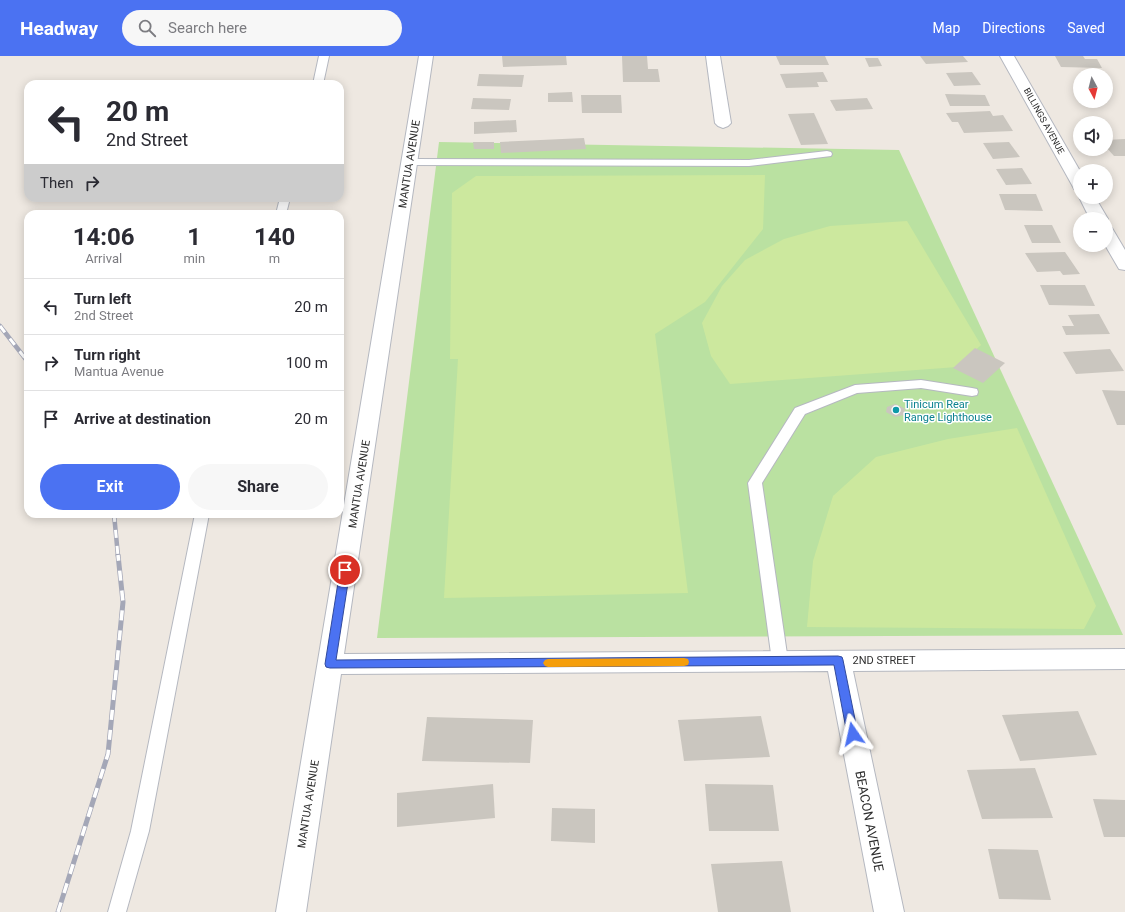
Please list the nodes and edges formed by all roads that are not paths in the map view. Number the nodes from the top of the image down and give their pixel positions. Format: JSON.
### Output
{"nodes":[{"id":1,"x":324,"y":56,"type":"edge"},
{"id":2,"x":426,"y":56,"type":"edge"},
{"id":3,"x":714,"y":56,"type":"edge"},
{"id":4,"x":1007,"y":56,"type":"edge"},
{"id":5,"x":319,"y":80,"type":"edge"},
{"id":6,"x":724,"y":123,"type":"dead end"},
{"id":7,"x":827,"y":154,"type":"dead end"},
{"id":8,"x":410,"y":162,"type":"junction"},
{"id":9,"x":1073,"y":173,"type":"edge"},
{"id":10,"x":1113,"y":244,"type":"edge"},
{"id":11,"x":1125,"y":265,"type":"edge"},
{"id":12,"x":972,"y":392,"type":"dead end"},
{"id":13,"x":201,"y":518,"type":"edge"},
{"id":14,"x":1125,"y":659,"type":"edge"},
{"id":15,"x":838,"y":660,"type":"junction"},
{"id":16,"x":780,"y":661,"type":"junction"},
{"id":17,"x":330,"y":664,"type":"junction"},
{"id":18,"x":117,"y":912,"type":"edge"},
{"id":19,"x":291,"y":912,"type":"edge"},
{"id":20,"x":889,"y":912,"type":"edge"}],
"edges":[{"from":1,"to":5,"type":"lane"},
{"from":2,"to":8,"type":"street","name":"MANTUA AVENUE"},
{"from":3,"to":6,"type":"street"},
{"from":4,"to":9,"type":"street","name":"BILLINGS AVENUE"},
{"from":7,"to":8,"type":"lane"},
{"from":8,"to":17,"type":"street","name":"MANTUA AVENUE"},
{"from":10,"to":11,"type":"street"},
{"from":12,"to":16,"type":"lane"},
{"from":13,"to":18,"type":"lane"},
{"from":14,"to":15,"type":"street","name":"2ND STREET"},
{"from":15,"to":16,"type":"street","name":"2ND STREET"},
{"from":15,"to":20,"type":"street","name":"BEACON AVENUE"},
{"from":16,"to":17,"type":"street","name":"2ND STREET"},
{"from":17,"to":19,"type":"street","name":"MANTUA AVENUE"}]}
